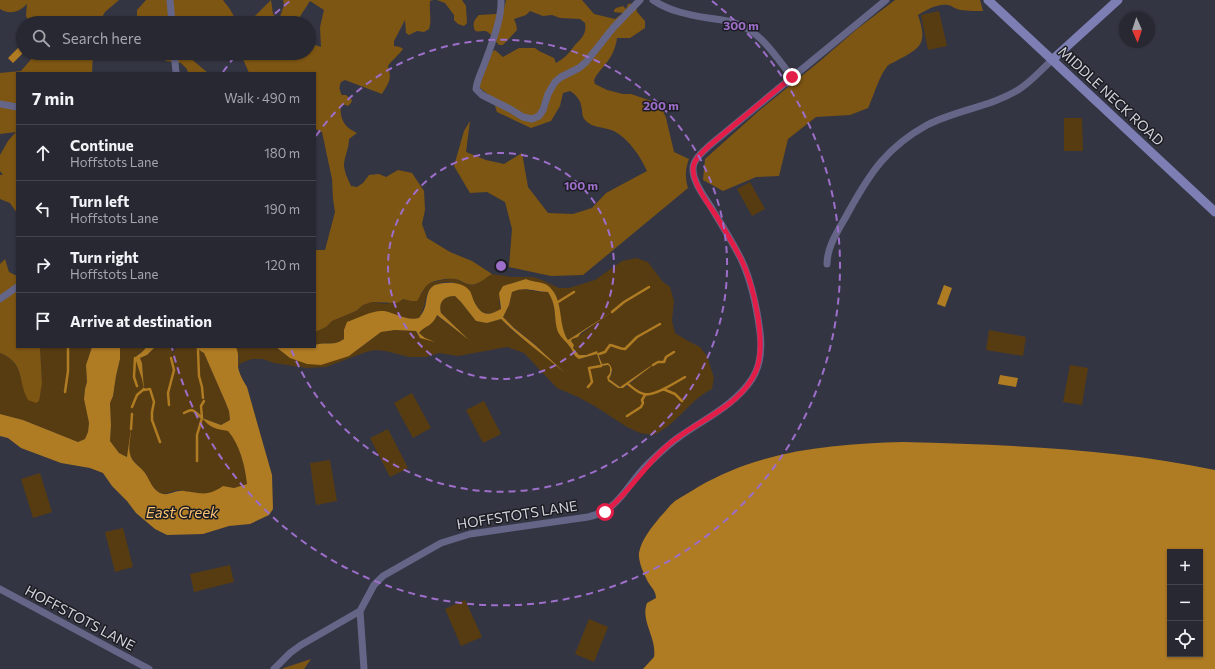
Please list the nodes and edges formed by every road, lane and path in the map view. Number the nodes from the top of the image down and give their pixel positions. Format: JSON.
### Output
{"nodes":[{"id":1,"x":170,"y":0,"type":"edge"},
{"id":2,"x":501,"y":0,"type":"edge"},
{"id":3,"x":640,"y":0,"type":"edge"},
{"id":4,"x":653,"y":0,"type":"edge"},
{"id":5,"x":886,"y":0,"type":"edge"},
{"id":6,"x":988,"y":0,"type":"edge"},
{"id":7,"x":1118,"y":0,"type":"edge"},
{"id":8,"x":171,"y":16,"type":"edge"},
{"id":9,"x":175,"y":60,"type":"edge"},
{"id":10,"x":1052,"y":60,"type":"junction"},
{"id":11,"x":176,"y":72,"type":"dead end"},
{"id":12,"x":792,"y":77,"type":"junction"},
{"id":13,"x":0,"y":104,"type":"edge"},
{"id":14,"x":16,"y":107,"type":"edge"},
{"id":15,"x":1215,"y":212,"type":"edge"},
{"id":16,"x":827,"y":264,"type":"dead end"},
{"id":17,"x":16,"y":288,"type":"edge"},
{"id":18,"x":0,"y":299,"type":"edge"},
{"id":19,"x":0,"y":589,"type":"edge"},
{"id":20,"x":360,"y":611,"type":"junction"},
{"id":21,"x":149,"y":669,"type":"edge"},
{"id":22,"x":274,"y":669,"type":"edge"},
{"id":23,"x":364,"y":669,"type":"edge"}],
"edges":[{"from":1,"to":8,"type":"street"},
{"from":2,"to":3,"type":"street"},
{"from":4,"to":12,"type":"street"},
{"from":5,"to":12,"type":"street","name":"HOFFSTOTS LANE"},
{"from":6,"to":10,"type":"street","name":"MIDDLE NECK ROAD"},
{"from":7,"to":10,"type":"street"},
{"from":9,"to":11,"type":"street"},
{"from":10,"to":15,"type":"street","name":"MIDDLE NECK ROAD"},
{"from":10,"to":16,"type":"street"},
{"from":12,"to":20,"type":"street","name":"HOFFSTOTS LANE"},
{"from":13,"to":14,"type":"street"},
{"from":17,"to":18,"type":"street"},
{"from":19,"to":21,"type":"street","name":"HOFFSTOTS LANE"},
{"from":20,"to":22,"type":"street","name":"HOFFSTOTS LANE"},
{"from":20,"to":23,"type":"street"}]}
